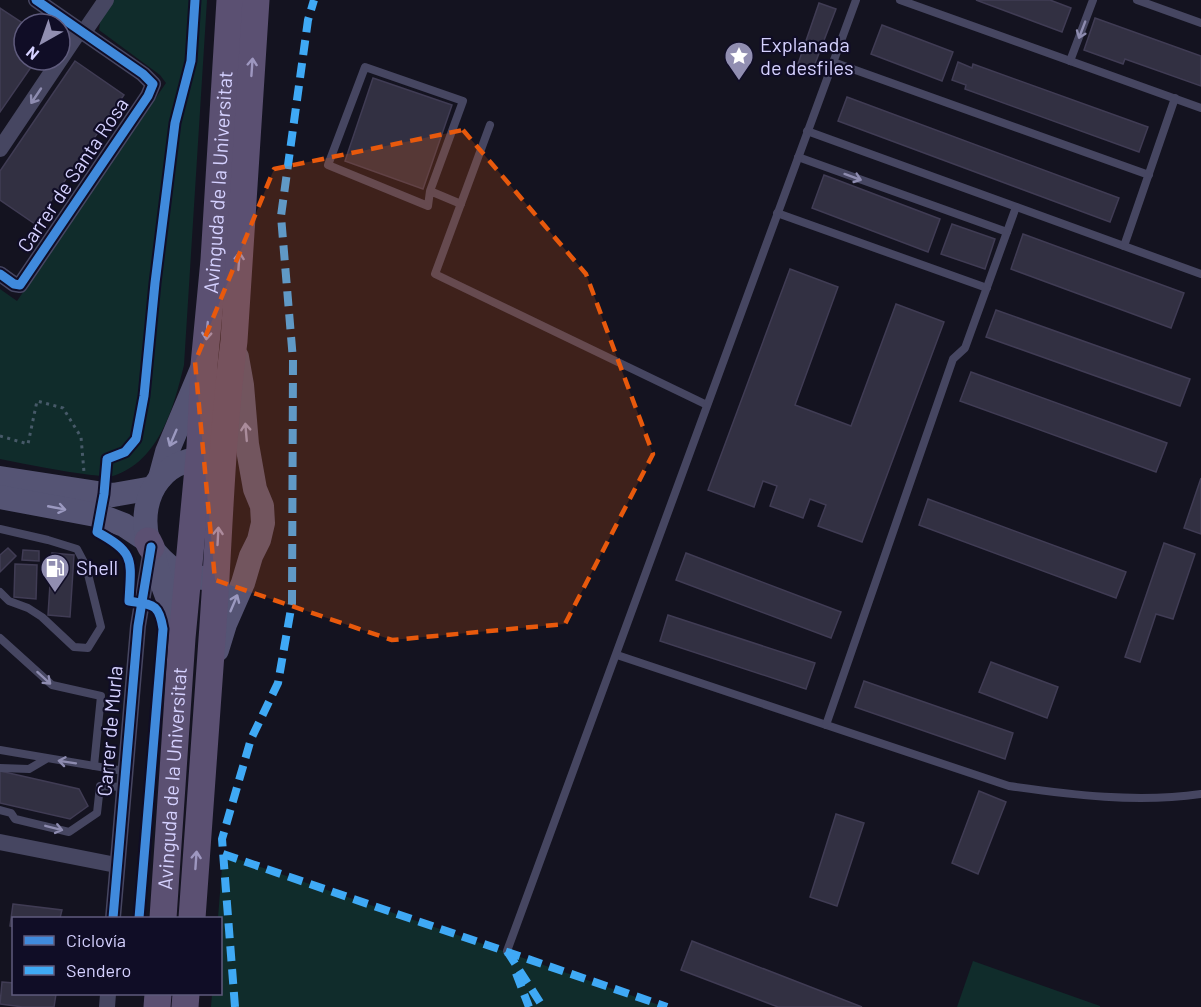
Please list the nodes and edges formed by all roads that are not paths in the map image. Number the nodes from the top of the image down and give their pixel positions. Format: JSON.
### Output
{"nodes":[{"id":1,"x":36,"y":0,"type":"edge"},
{"id":2,"x":106,"y":0,"type":"edge"},
{"id":3,"x":230,"y":0,"type":"edge"},
{"id":4,"x":256,"y":0,"type":"edge"},
{"id":5,"x":856,"y":0,"type":"edge"},
{"id":6,"x":900,"y":0,"type":"edge"},
{"id":7,"x":1093,"y":0,"type":"edge"},
{"id":8,"x":1137,"y":0,"type":"edge"},
{"id":9,"x":1201,"y":23,"type":"edge"},
{"id":10,"x":82,"y":31,"type":"junction"},
{"id":11,"x":1070,"y":61,"type":"junction"},
{"id":12,"x":833,"y":62,"type":"junction"},
{"id":13,"x":1175,"y":98,"type":"junction"},
{"id":14,"x":1201,"y":108,"type":"edge"},
{"id":15,"x":490,"y":125,"type":"dead end"},
{"id":16,"x":807,"y":131,"type":"junction"},
{"id":17,"x":0,"y":149,"type":"edge"},
{"id":18,"x":798,"y":157,"type":"junction"},
{"id":19,"x":1149,"y":175,"type":"junction"},
{"id":20,"x":430,"y":191,"type":"junction"},
{"id":21,"x":461,"y":204,"type":"junction"},
{"id":22,"x":1016,"y":207,"type":"junction"},
{"id":23,"x":777,"y":213,"type":"junction"},
{"id":24,"x":1007,"y":232,"type":"junction"},
{"id":25,"x":1124,"y":246,"type":"junction"},
{"id":26,"x":0,"y":274,"type":"edge"},
{"id":27,"x":1201,"y":274,"type":"edge"},
{"id":28,"x":987,"y":288,"type":"junction"},
{"id":29,"x":234,"y":340,"type":"junction"},
{"id":30,"x":204,"y":365,"type":"junction"},
{"id":31,"x":707,"y":405,"type":"junction"},
{"id":32,"x":210,"y":461,"type":"junction"},
{"id":33,"x":0,"y":478,"type":"edge"},
{"id":34,"x":156,"y":483,"type":"junction"},
{"id":35,"x":255,"y":489,"type":"junction"},
{"id":36,"x":0,"y":497,"type":"edge"},
{"id":37,"x":0,"y":529,"type":"edge"},
{"id":38,"x":150,"y":544,"type":"junction"},
{"id":39,"x":251,"y":556,"type":"junction"},
{"id":40,"x":188,"y":576,"type":"junction"},
{"id":41,"x":216,"y":578,"type":"junction"},
{"id":42,"x":0,"y":592,"type":"edge"},
{"id":43,"x":0,"y":638,"type":"edge"},
{"id":44,"x":182,"y":638,"type":"junction"},
{"id":45,"x":617,"y":655,"type":"junction"},
{"id":46,"x":209,"y":678,"type":"junction"},
{"id":47,"x":825,"y":725,"type":"junction"},
{"id":48,"x":0,"y":750,"type":"edge"},
{"id":49,"x":47,"y":758,"type":"junction"},
{"id":50,"x":94,"y":766,"type":"junction"},
{"id":51,"x":0,"y":768,"type":"edge"},
{"id":52,"x":124,"y":779,"type":"junction"},
{"id":53,"x":1201,"y":794,"type":"edge"},
{"id":54,"x":0,"y":810,"type":"edge"},
{"id":55,"x":0,"y":842,"type":"edge"},
{"id":56,"x":167,"y":860,"type":"junction"},
{"id":57,"x":116,"y":865,"type":"junction"},
{"id":58,"x":113,"y":917,"type":"edge"},
{"id":59,"x":157,"y":917,"type":"edge"},
{"id":60,"x":163,"y":917,"type":"edge"},
{"id":61,"x":192,"y":917,"type":"edge"},
{"id":62,"x":507,"y":951,"type":"dead end"}],
"edges":[{"from":1,"to":10,"type":"street"},
{"from":2,"to":10,"type":"street"},
{"from":3,"to":30,"type":"main road","name":"Avinguda de la Universitat","one_way":true},
{"from":29,"to":4,"type":"main road","name":"Avinguda de la Universitat","one_way":true},
{"from":5,"to":12,"type":"lane"},
{"from":6,"to":11,"type":"lane"},
{"from":7,"to":11,"type":"lane","one_way":true},
{"from":8,"to":9,"type":"lane"},
{"from":10,"to":17,"type":"street","one_way":true},
{"from":10,"to":26,"type":"street","name":"Carrer de Santa Rosa"},
{"from":11,"to":13,"type":"lane"},
{"from":12,"to":16,"type":"lane"},
{"from":12,"to":19,"type":"lane"},
{"from":13,"to":14,"type":"lane"},
{"from":13,"to":19,"type":"lane"},
{"from":15,"to":21,"type":"lane"},
{"from":16,"to":18,"type":"lane"},
{"from":16,"to":22,"type":"lane"},
{"from":18,"to":23,"type":"lane"},
{"from":18,"to":24,"type":"lane","one_way":true},
{"from":19,"to":25,"type":"lane"},
{"from":20,"to":20,"type":"lane"},
{"from":20,"to":21,"type":"lane"},
{"from":21,"to":31,"type":"lane"},
{"from":22,"to":24,"type":"lane"},
{"from":22,"to":25,"type":"lane"},
{"from":23,"to":28,"type":"lane"},
{"from":23,"to":31,"type":"lane"},
{"from":24,"to":28,"type":"lane"},
{"from":25,"to":27,"type":"lane"},
{"from":28,"to":47,"type":"lane"},
{"from":29,"to":32,"type":"main road","name":"Avinguda de la Universitat"},
{"from":35,"to":29,"type":"street","name":"Avinguda de la Universitat","one_way":true},
{"from":30,"to":32,"type":"main road","name":"Avinguda de la Universitat"},
{"from":30,"to":34,"type":"street","name":"Avinguda de la Universitat","one_way":true},
{"from":31,"to":45,"type":"lane"},
{"from":32,"to":34,"type":"street"},
{"from":32,"to":35,"type":"street","name":"Avinguda de la Universitat"},
{"from":32,"to":40,"type":"main road","name":"Avinguda de la Universitat"},
{"from":41,"to":32,"type":"main road","name":"Avinguda de la Universitat","one_way":true},
{"from":33,"to":34,"type":"street"},
{"from":34,"to":38,"type":"street","name":"Avinguda de la Universitat"},
{"from":35,"to":39,"type":"street","name":"Avinguda de la Universitat"},
{"from":36,"to":38,"type":"street","one_way":true},
{"from":37,"to":42,"type":"lane"},
{"from":38,"to":40,"type":"street"},
{"from":38,"to":44,"type":"street","name":"Avinguda de la Universitat"},
{"from":38,"to":52,"type":"street","name":"Carrer de Murla"},
{"from":39,"to":41,"type":"street"},
{"from":46,"to":39,"type":"street","name":"Avinguda de la Universitat","one_way":true},
{"from":40,"to":41,"type":"street"},
{"from":40,"to":44,"type":"main road","name":"Avinguda de la Universitat"},
{"from":41,"to":46,"type":"main road","name":"Avinguda de la Universitat"},
{"from":43,"to":50,"type":"lane","one_way":true},
{"from":44,"to":56,"type":"main road","name":"Avinguda de la Universitat"},
{"from":45,"to":47,"type":"lane"},
{"from":45,"to":62,"type":"lane"},
{"from":61,"to":46,"type":"main road","name":"Avinguda de la Universitat","one_way":true},
{"from":47,"to":53,"type":"lane"},
{"from":48,"to":49,"type":"lane"},
{"from":50,"to":49,"type":"lane","one_way":true},
{"from":49,"to":51,"type":"lane"},
{"from":50,"to":52,"type":"lane"},
{"from":54,"to":52,"type":"lane","one_way":true},
{"from":52,"to":57,"type":"street","name":"Carrer de Murla"},
{"from":55,"to":57,"type":"street"},
{"from":56,"to":59,"type":"lane"},
{"from":56,"to":60,"type":"main road","name":"Avinguda de la Universitat"},
{"from":57,"to":58,"type":"street","name":"Carrer de Murla"}]}
